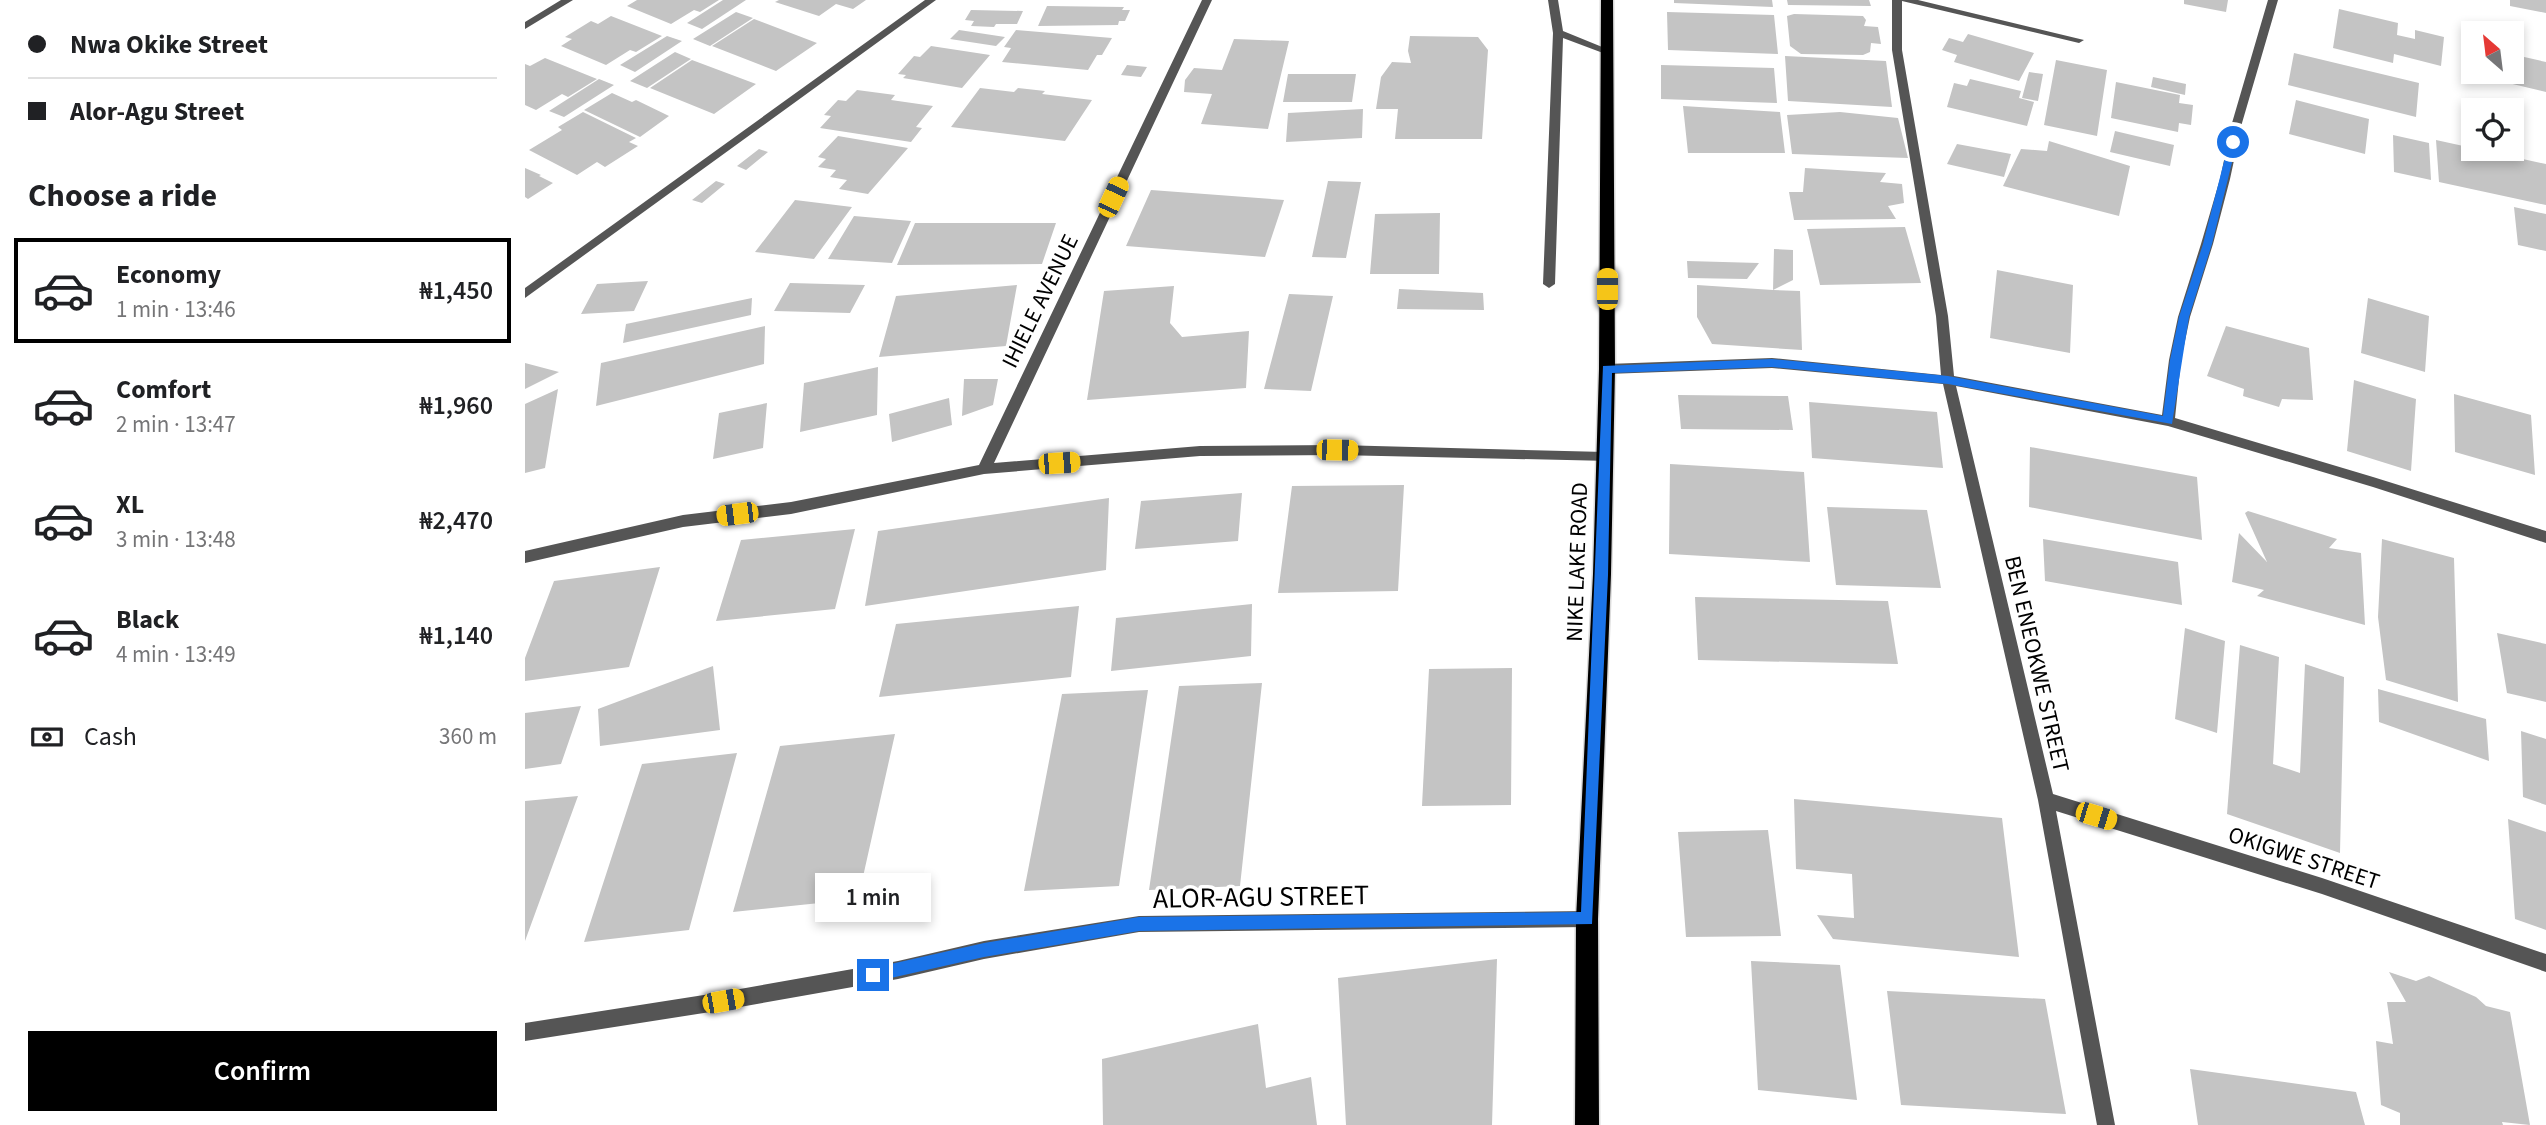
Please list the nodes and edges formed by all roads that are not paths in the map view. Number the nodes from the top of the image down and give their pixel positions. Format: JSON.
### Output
{"nodes":[{"id":1,"x":568,"y":0,"type":"edge"},
{"id":2,"x":931,"y":0,"type":"edge"},
{"id":3,"x":1207,"y":0,"type":"edge"},
{"id":4,"x":1553,"y":0,"type":"edge"},
{"id":5,"x":1608,"y":0,"type":"edge"},
{"id":6,"x":1897,"y":0,"type":"edge"},
{"id":7,"x":1906,"y":0,"type":"edge"},
{"id":8,"x":2273,"y":0,"type":"edge"},
{"id":9,"x":525,"y":26,"type":"edge"},
{"id":10,"x":1558,"y":33,"type":"junction"},
{"id":11,"x":2078,"y":40,"type":"dead end"},
{"id":12,"x":1607,"y":51,"type":"junction"},
{"id":13,"x":1549,"y":284,"type":"dead end"},
{"id":14,"x":525,"y":295,"type":"edge"},
{"id":15,"x":1607,"y":369,"type":"junction"},
{"id":16,"x":1948,"y":380,"type":"junction"},
{"id":17,"x":2168,"y":421,"type":"junction"},
{"id":18,"x":1605,"y":457,"type":"junction"},
{"id":19,"x":984,"y":469,"type":"junction"},
{"id":20,"x":2546,"y":537,"type":"edge"},
{"id":21,"x":525,"y":557,"type":"edge"},
{"id":22,"x":2046,"y":800,"type":"junction"},
{"id":23,"x":1587,"y":919,"type":"junction"},
{"id":24,"x":2546,"y":963,"type":"edge"},
{"id":25,"x":525,"y":1032,"type":"edge"},
{"id":26,"x":1587,"y":1125,"type":"edge"},
{"id":27,"x":2106,"y":1125,"type":"edge"}],
"edges":[{"from":1,"to":9,"type":"street"},
{"from":2,"to":14,"type":"street"},
{"from":3,"to":19,"type":"street","name":"IHIELE AVENUE"},
{"from":4,"to":10,"type":"street"},
{"from":5,"to":12,"type":"main road","name":"NIKE LAKE ROAD"},
{"from":6,"to":16,"type":"street","name":"BEN ENEOKWE STREET"},
{"from":7,"to":11,"type":"street"},
{"from":8,"to":17,"type":"street"},
{"from":10,"to":12,"type":"street"},
{"from":10,"to":13,"type":"street"},
{"from":12,"to":15,"type":"main road","name":"NIKE LAKE ROAD"},
{"from":15,"to":16,"type":"street"},
{"from":15,"to":18,"type":"main road","name":"NIKE LAKE ROAD"},
{"from":16,"to":17,"type":"street"},
{"from":16,"to":22,"type":"street","name":"BEN ENEOKWE STREET"},
{"from":17,"to":20,"type":"street"},
{"from":18,"to":19,"type":"street"},
{"from":18,"to":23,"type":"main road","name":"NIKE LAKE ROAD"},
{"from":19,"to":21,"type":"street"},
{"from":22,"to":24,"type":"street","name":"OKIGWE STREET"},
{"from":22,"to":27,"type":"street","name":"BEN ENEOKWE STREET"},
{"from":23,"to":25,"type":"street","name":"ALOR-AGU STREET"},
{"from":23,"to":26,"type":"main road","name":"NIKE LAKE ROAD"}]}
